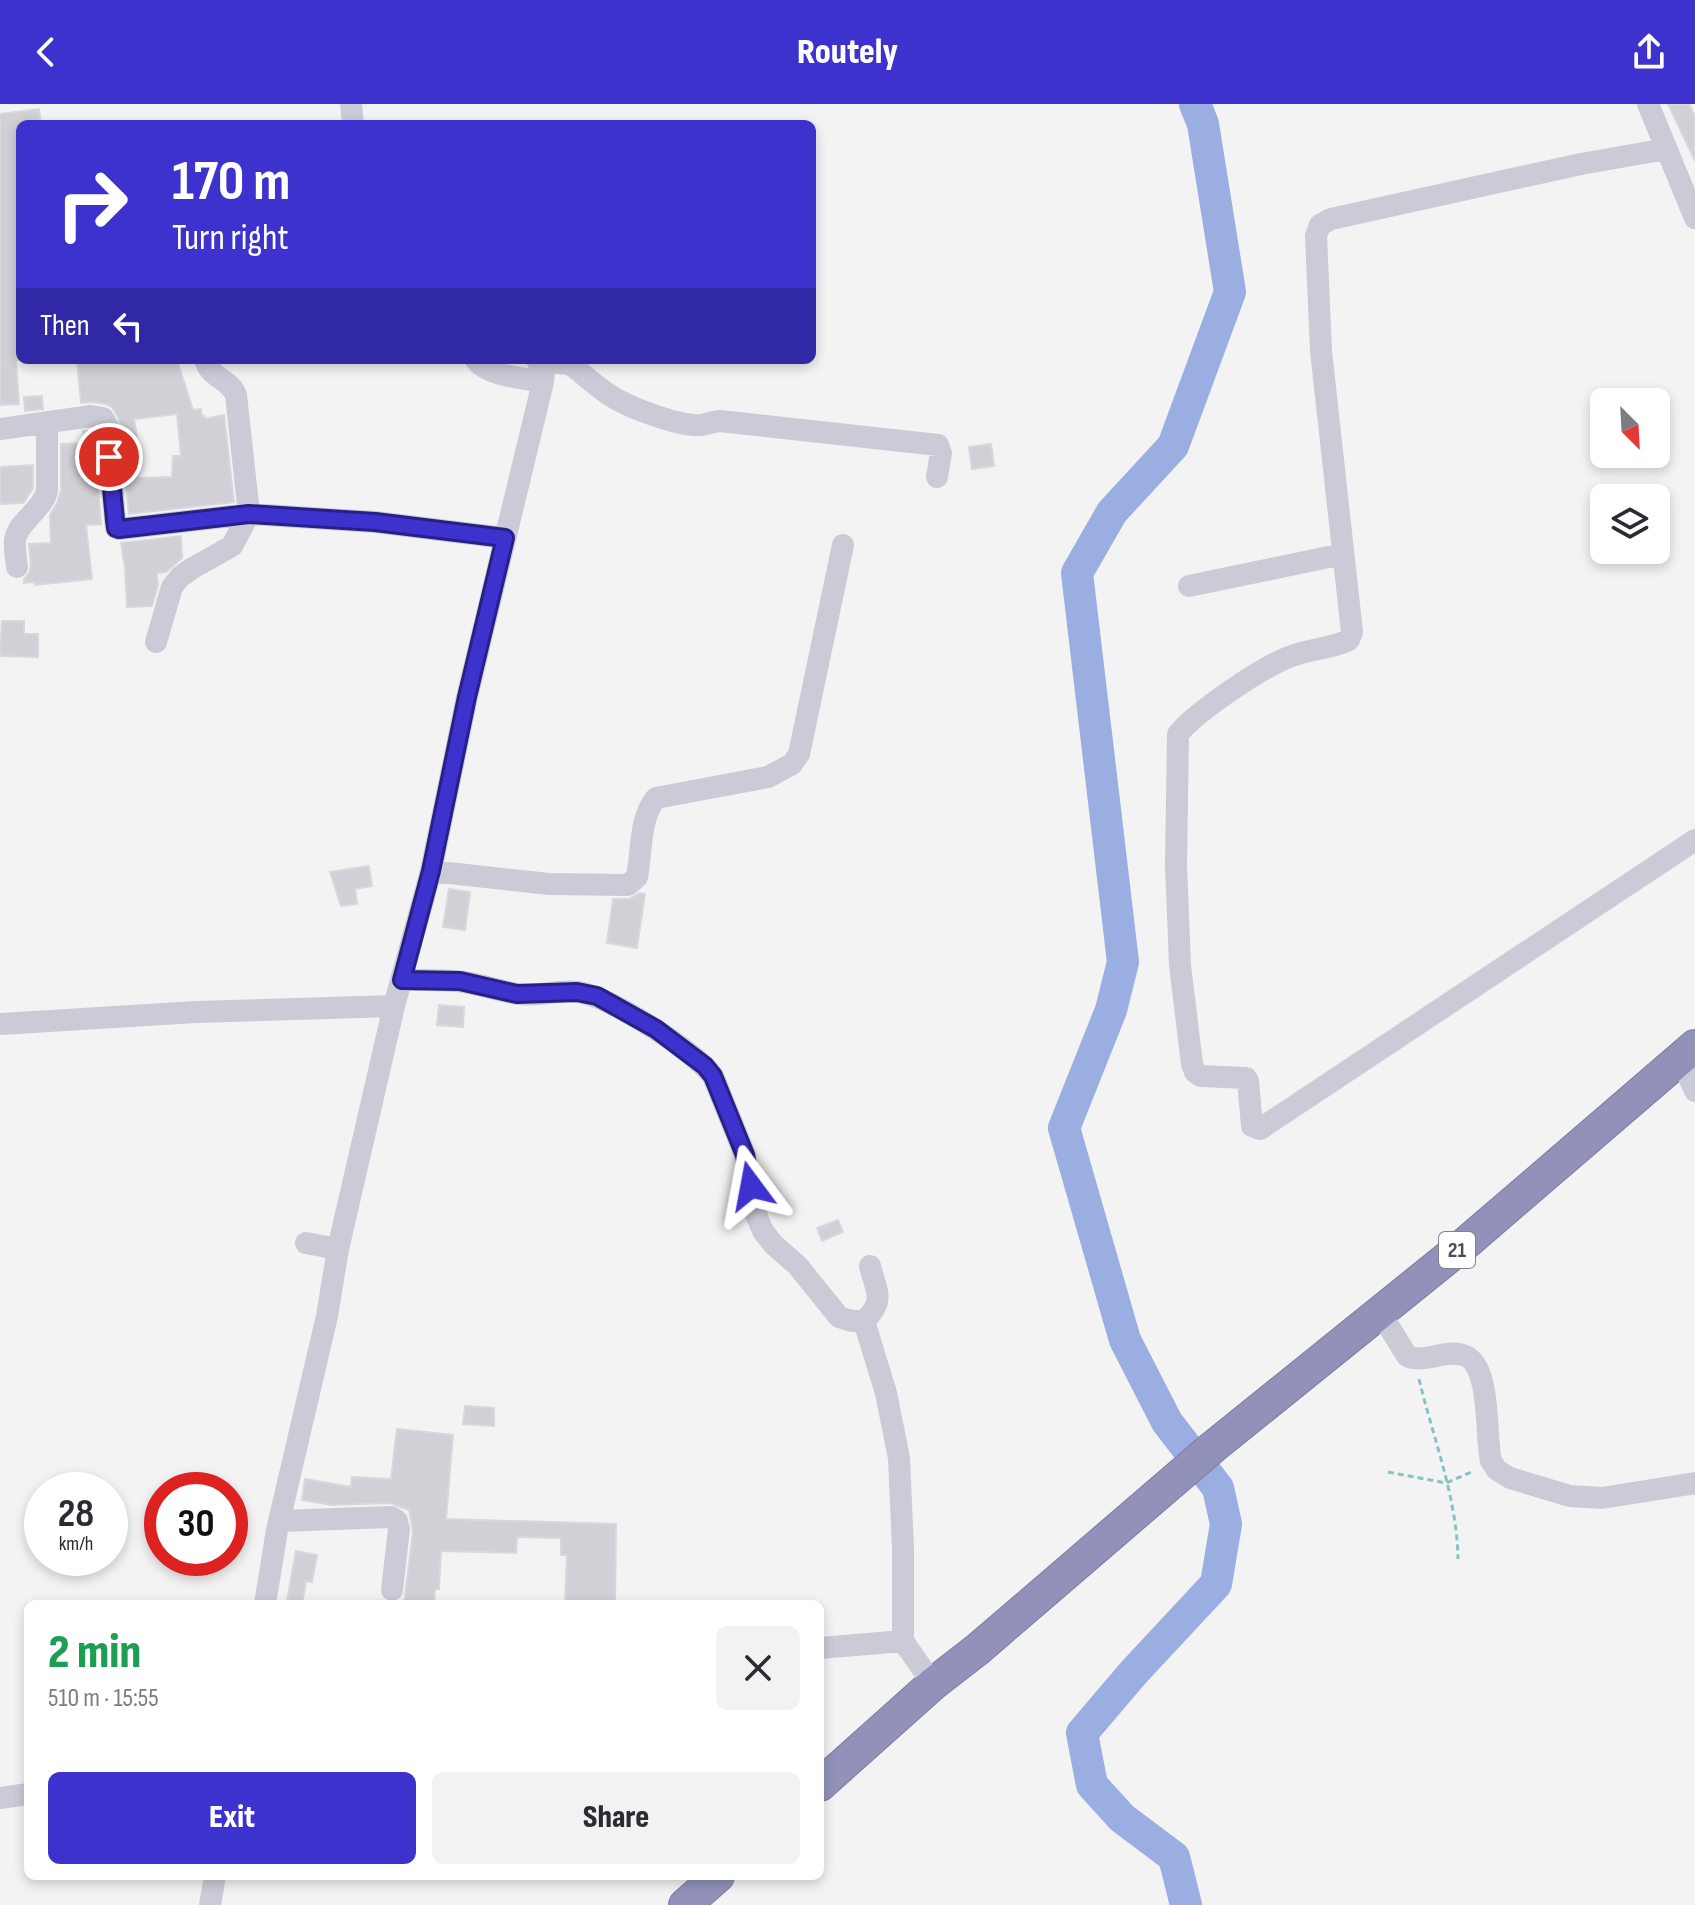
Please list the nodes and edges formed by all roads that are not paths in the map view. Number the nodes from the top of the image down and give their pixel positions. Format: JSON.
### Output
{"nodes":[{"id":1,"x":1648,"y":104,"type":"edge"},
{"id":2,"x":1666,"y":149,"type":"junction"},
{"id":3,"x":1695,"y":218,"type":"edge"},
{"id":4,"x":206,"y":364,"type":"edge"},
{"id":5,"x":479,"y":364,"type":"edge"},
{"id":6,"x":549,"y":367,"type":"edge"},
{"id":7,"x":47,"y":423,"type":"junction"},
{"id":8,"x":0,"y":429,"type":"edge"},
{"id":9,"x":937,"y":477,"type":"dead end"},
{"id":10,"x":249,"y":514,"type":"junction"},
{"id":11,"x":505,"y":538,"type":"junction"},
{"id":12,"x":843,"y":545,"type":"dead end"},
{"id":13,"x":1343,"y":554,"type":"junction"},
{"id":14,"x":17,"y":567,"type":"dead end"},
{"id":15,"x":1189,"y":586,"type":"dead end"},
{"id":16,"x":156,"y":642,"type":"dead end"},
{"id":17,"x":1695,"y":840,"type":"edge"},
{"id":18,"x":431,"y":871,"type":"junction"},
{"id":19,"x":402,"y":980,"type":"junction"},
{"id":20,"x":394,"y":1006,"type":"junction"},
{"id":21,"x":0,"y":1024,"type":"edge"},
{"id":22,"x":1688,"y":1052,"type":"edge"},
{"id":23,"x":1695,"y":1091,"type":"edge"},
{"id":24,"x":306,"y":1243,"type":"dead end"},
{"id":25,"x":338,"y":1249,"type":"junction"},
{"id":26,"x":870,"y":1266,"type":"dead end"},
{"id":27,"x":1380,"y":1312,"type":"junction"},
{"id":28,"x":864,"y":1321,"type":"junction"},
{"id":29,"x":1695,"y":1483,"type":"edge"},
{"id":30,"x":280,"y":1521,"type":"junction"},
{"id":31,"x":392,"y":1590,"type":"dead end"},
{"id":32,"x":266,"y":1600,"type":"edge"},
{"id":33,"x":903,"y":1641,"type":"junction"},
{"id":34,"x":824,"y":1648,"type":"edge"},
{"id":35,"x":933,"y":1684,"type":"junction"},
{"id":36,"x":824,"y":1781,"type":"edge"},
{"id":37,"x":24,"y":1795,"type":"edge"},
{"id":38,"x":0,"y":1798,"type":"edge"},
{"id":39,"x":214,"y":1880,"type":"edge"},
{"id":40,"x":713,"y":1880,"type":"edge"},
{"id":41,"x":210,"y":1905,"type":"edge"},
{"id":42,"x":685,"y":1905,"type":"edge"}],
"edges":[{"from":1,"to":2,"type":"street"},
{"from":2,"to":3,"type":"street"},
{"from":2,"to":13,"type":"street"},
{"from":4,"to":10,"type":"street"},
{"from":5,"to":6,"type":"street"},
{"from":6,"to":9,"type":"street"},
{"from":6,"to":11,"type":"street"},
{"from":7,"to":8,"type":"street"},
{"from":7,"to":10,"type":"street"},
{"from":7,"to":14,"type":"street"},
{"from":10,"to":11,"type":"street"},
{"from":10,"to":16,"type":"street"},
{"from":11,"to":18,"type":"street"},
{"from":12,"to":18,"type":"street"},
{"from":13,"to":15,"type":"street"},
{"from":13,"to":17,"type":"street"},
{"from":18,"to":19,"type":"street"},
{"from":19,"to":20,"type":"street"},
{"from":19,"to":28,"type":"street"},
{"from":20,"to":21,"type":"street"},
{"from":20,"to":25,"type":"street"},
{"from":22,"to":23,"type":"street"},
{"from":22,"to":27,"type":"highway","number":"21"},
{"from":24,"to":25,"type":"street"},
{"from":25,"to":30,"type":"street"},
{"from":26,"to":28,"type":"street"},
{"from":27,"to":29,"type":"street"},
{"from":27,"to":35,"type":"highway","number":"21"},
{"from":28,"to":33,"type":"street"},
{"from":30,"to":31,"type":"street"},
{"from":30,"to":32,"type":"street"},
{"from":33,"to":34,"type":"street"},
{"from":33,"to":35,"type":"street"},
{"from":35,"to":36,"type":"highway","number":"21"},
{"from":37,"to":38,"type":"street"},
{"from":39,"to":41,"type":"street"},
{"from":40,"to":42,"type":"highway"}]}
